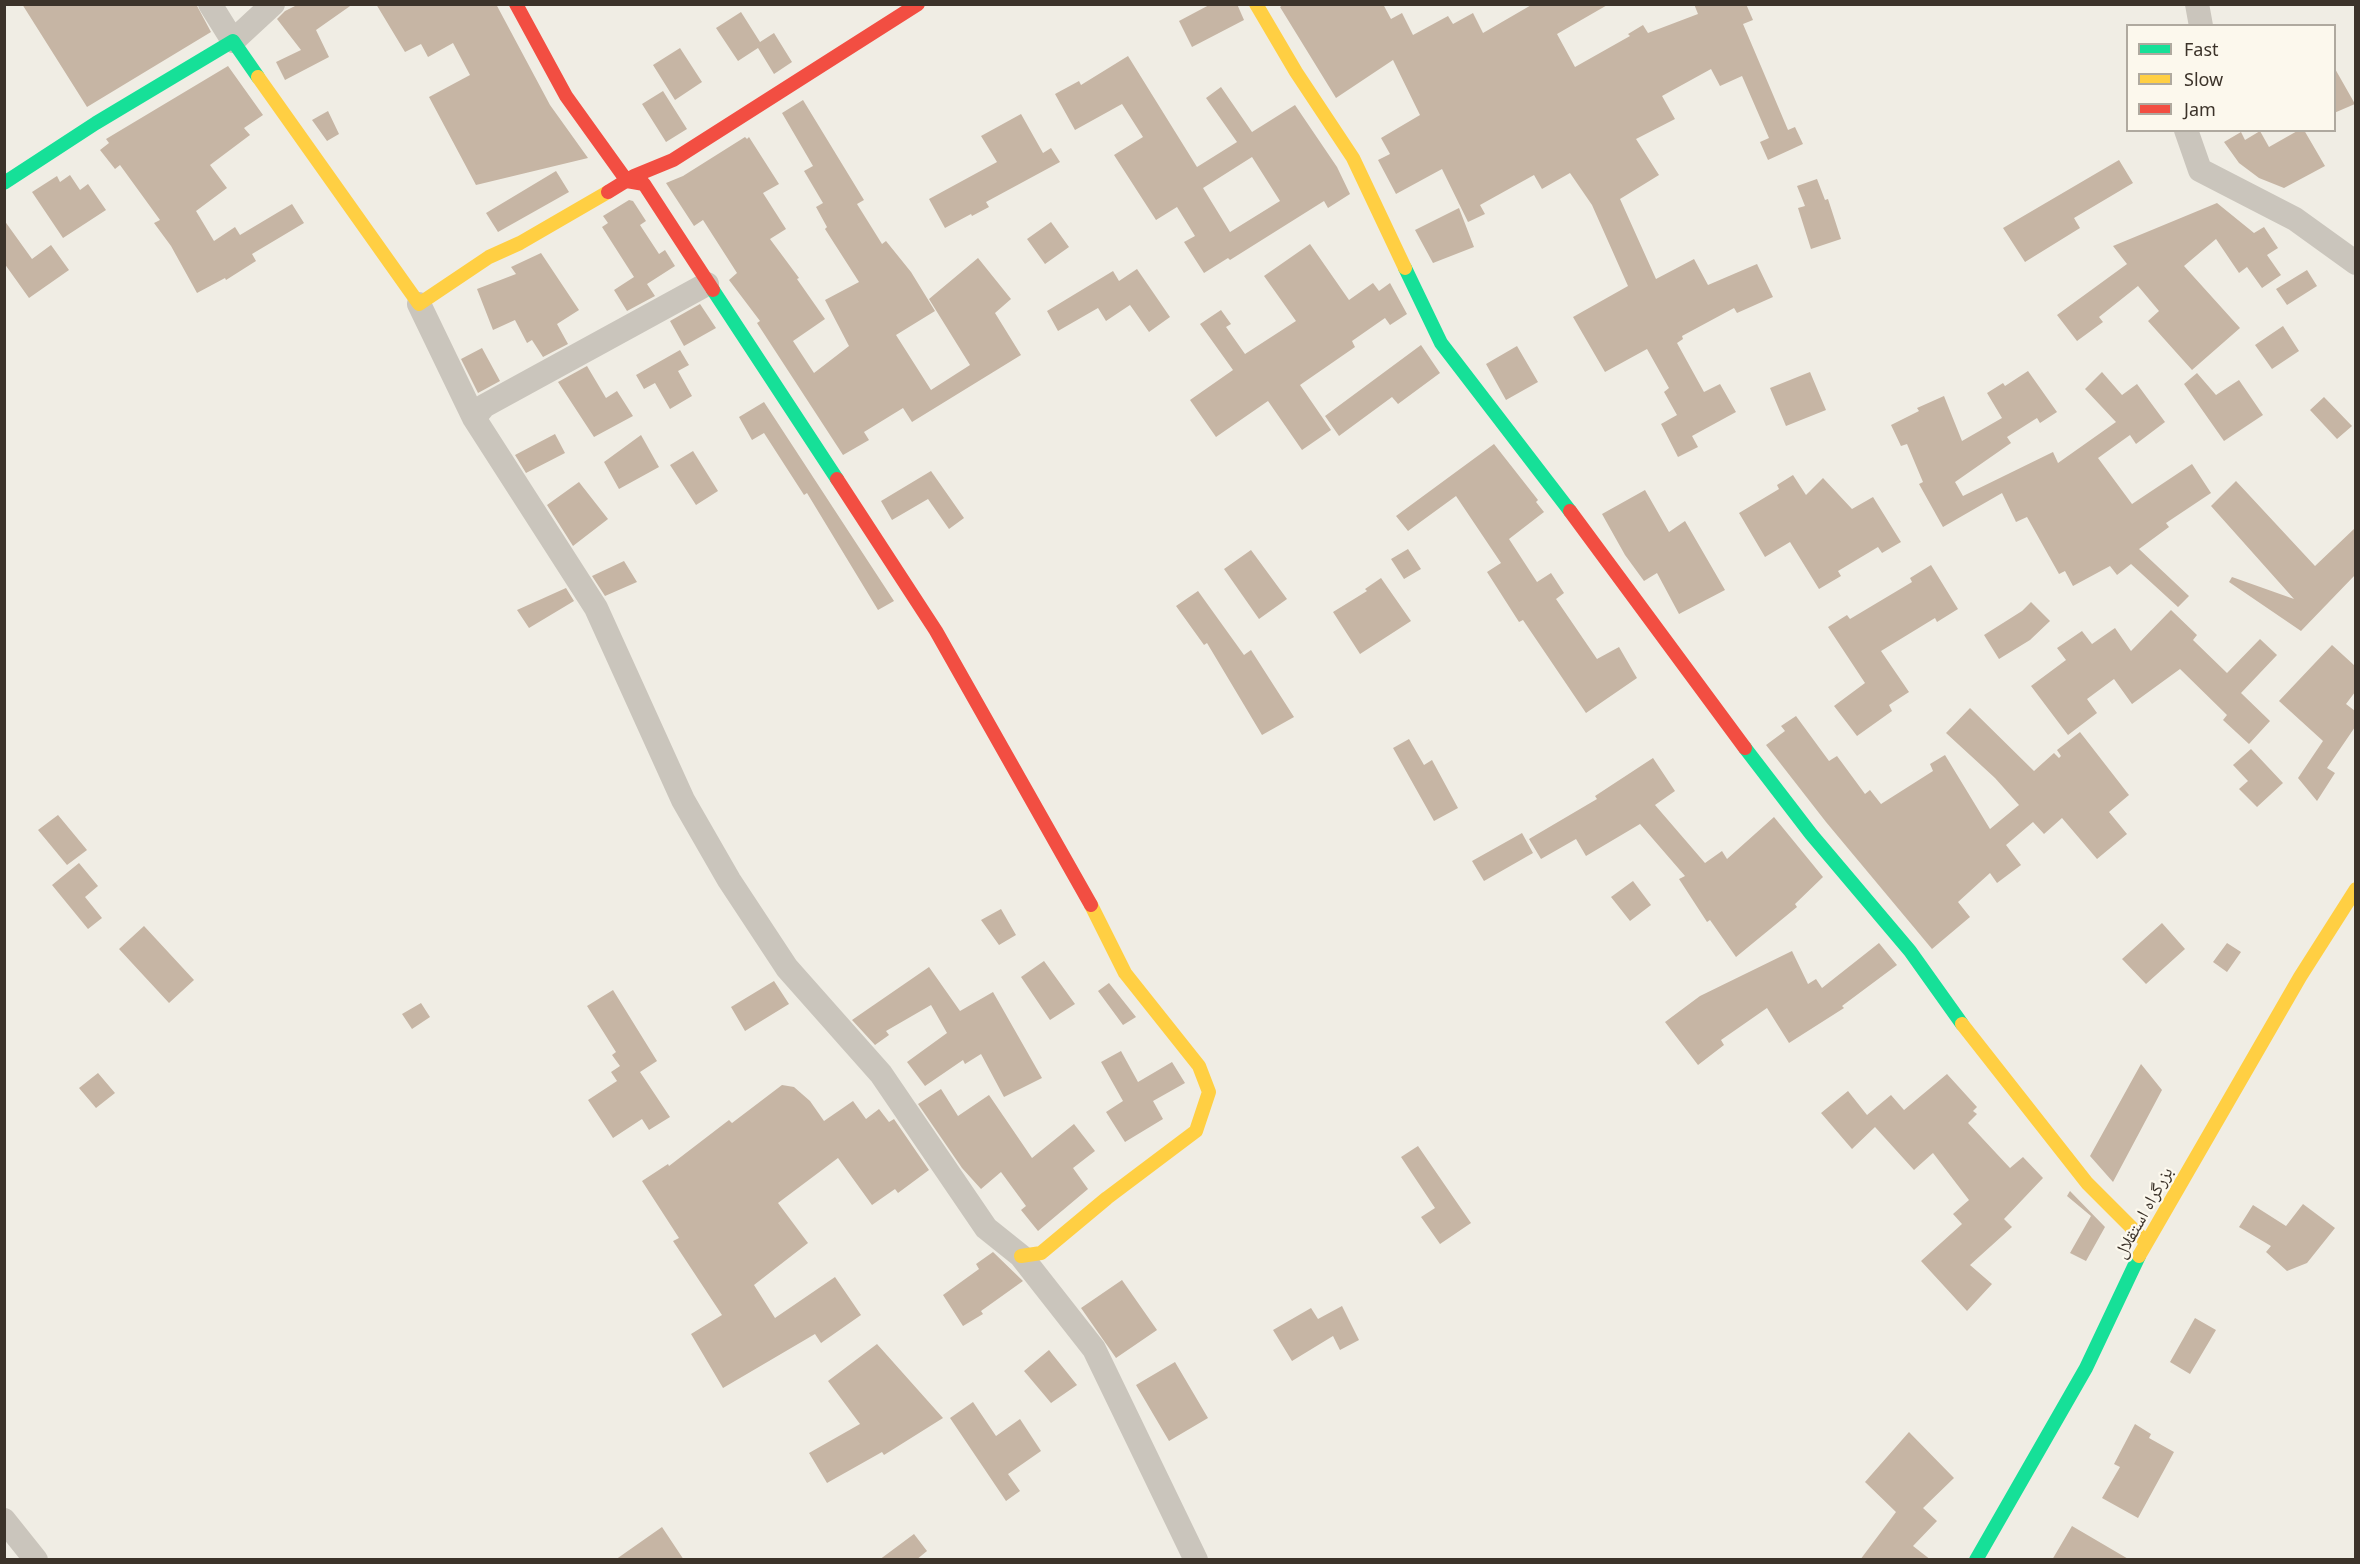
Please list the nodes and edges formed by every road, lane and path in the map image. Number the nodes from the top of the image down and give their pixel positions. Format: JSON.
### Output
{"nodes":[{"id":1,"x":210,"y":4,"type":"edge"},
{"id":2,"x":273,"y":4,"type":"edge"},
{"id":3,"x":516,"y":4,"type":"edge"},
{"id":4,"x":918,"y":4,"type":"edge"},
{"id":5,"x":1256,"y":4,"type":"edge"},
{"id":6,"x":2197,"y":4,"type":"edge"},
{"id":7,"x":2201,"y":24,"type":"edge"},
{"id":8,"x":233,"y":41,"type":"junction"},
{"id":9,"x":2187,"y":132,"type":"edge"},
{"id":10,"x":627,"y":181,"type":"junction"},
{"id":11,"x":4,"y":183,"type":"edge"},
{"id":12,"x":2355,"y":262,"type":"edge"},
{"id":13,"x":708,"y":284,"type":"junction"},
{"id":14,"x":419,"y":304,"type":"junction"},
{"id":15,"x":474,"y":418,"type":"junction"},
{"id":16,"x":2355,"y":889,"type":"edge"},
{"id":17,"x":2146,"y":1242,"type":"junction"},
{"id":18,"x":1021,"y":1256,"type":"junction"},
{"id":19,"x":4,"y":1520,"type":"edge"},
{"id":20,"x":36,"y":1560,"type":"edge"},
{"id":21,"x":1196,"y":1560,"type":"edge"},
{"id":22,"x":1976,"y":1560,"type":"edge"}],
"edges":[{"from":1,"to":8,"type":"street"},
{"from":2,"to":8,"type":"street"},
{"from":3,"to":10,"type":"main road"},
{"from":4,"to":10,"type":"main road"},
{"from":5,"to":17,"type":"main road"},
{"from":6,"to":7,"type":"street"},
{"from":8,"to":11,"type":"main road"},
{"from":8,"to":14,"type":"main road"},
{"from":9,"to":12,"type":"street"},
{"from":10,"to":13,"type":"main road"},
{"from":10,"to":14,"type":"main road"},
{"from":13,"to":15,"type":"street"},
{"from":13,"to":18,"type":"main road"},
{"from":14,"to":15,"type":"street"},
{"from":15,"to":18,"type":"street"},
{"from":16,"to":17,"type":"main road","name":"بزرگراه استقلال"},
{"from":17,"to":22,"type":"main road","name":"بزرگراه استقلال"},
{"from":18,"to":21,"type":"street"},
{"from":19,"to":20,"type":"street"}]}
